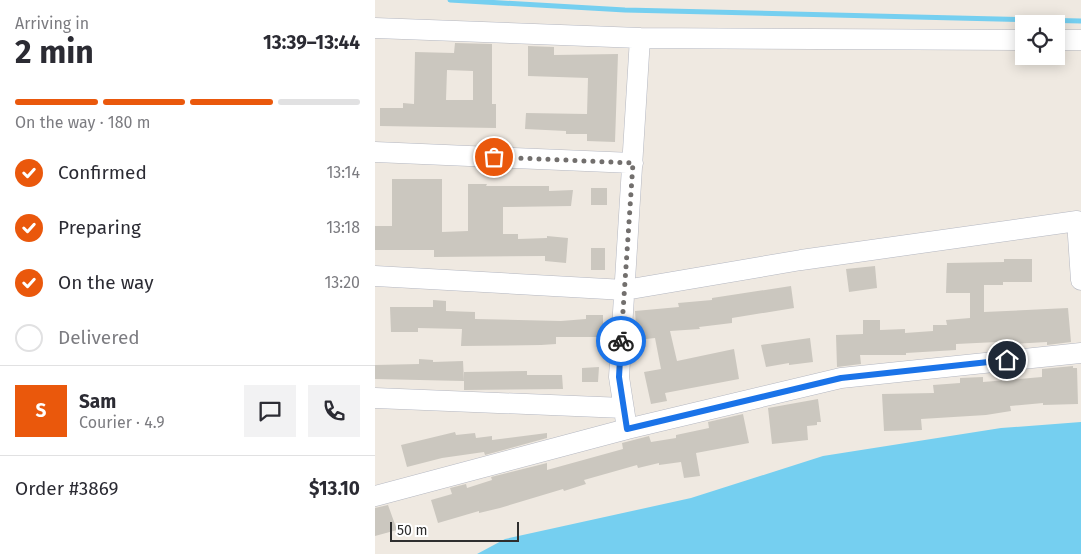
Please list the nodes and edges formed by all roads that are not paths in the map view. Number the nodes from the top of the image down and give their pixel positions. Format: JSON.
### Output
{"nodes":[{"id":1,"x":375,"y":28,"type":"edge"},
{"id":2,"x":640,"y":38,"type":"junction"},
{"id":3,"x":1015,"y":40,"type":"edge"},
{"id":4,"x":1065,"y":40,"type":"edge"},
{"id":5,"x":1081,"y":40,"type":"edge"},
{"id":6,"x":375,"y":152,"type":"edge"},
{"id":7,"x":633,"y":163,"type":"junction"},
{"id":8,"x":375,"y":276,"type":"edge"},
{"id":9,"x":1081,"y":280,"type":"edge"},
{"id":10,"x":625,"y":290,"type":"junction"},
{"id":11,"x":1081,"y":352,"type":"edge"},
{"id":12,"x":375,"y":398,"type":"edge"},
{"id":13,"x":624,"y":408,"type":"junction"},
{"id":14,"x":627,"y":429,"type":"junction"},
{"id":15,"x":375,"y":496,"type":"edge"}],
"edges":[{"from":1,"to":2,"type":"street"},
{"from":2,"to":3,"type":"street"},
{"from":2,"to":7,"type":"street"},
{"from":4,"to":5,"type":"street"},
{"from":6,"to":7,"type":"street"},
{"from":7,"to":10,"type":"street"},
{"from":8,"to":10,"type":"street"},
{"from":9,"to":10,"type":"street"},
{"from":10,"to":13,"type":"street"},
{"from":11,"to":14,"type":"street"},
{"from":12,"to":13,"type":"street"},
{"from":13,"to":14,"type":"street"},
{"from":14,"to":15,"type":"street"}]}
